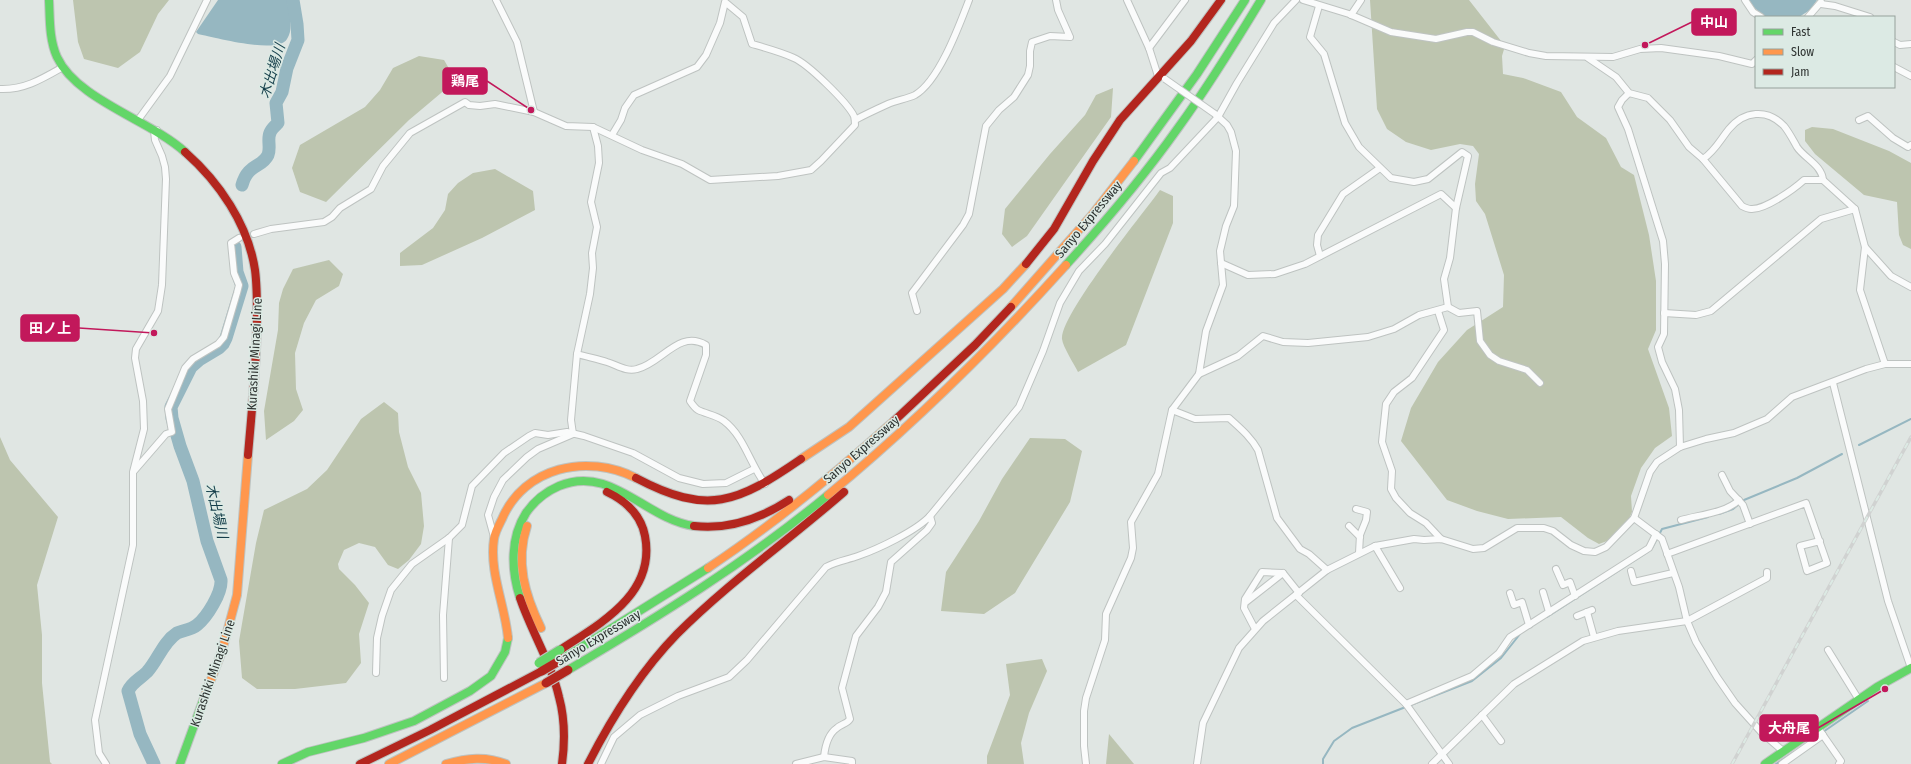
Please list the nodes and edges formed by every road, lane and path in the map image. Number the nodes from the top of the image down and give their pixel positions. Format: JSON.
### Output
{"nodes":[{"id":1,"x":49,"y":0,"type":"edge"},
{"id":2,"x":207,"y":0,"type":"edge"},
{"id":3,"x":496,"y":0,"type":"edge"},
{"id":4,"x":969,"y":0,"type":"edge"},
{"id":5,"x":1056,"y":0,"type":"edge"},
{"id":6,"x":1128,"y":0,"type":"edge"},
{"id":7,"x":1185,"y":0,"type":"edge"},
{"id":8,"x":1221,"y":0,"type":"edge"},
{"id":9,"x":1245,"y":0,"type":"edge"},
{"id":10,"x":1261,"y":0,"type":"edge"},
{"id":11,"x":1296,"y":0,"type":"edge"},
{"id":12,"x":1303,"y":0,"type":"edge"},
{"id":13,"x":1361,"y":0,"type":"edge"},
{"id":14,"x":1745,"y":0,"type":"edge"},
{"id":15,"x":1821,"y":2,"type":"edge"},
{"id":16,"x":1836,"y":3,"type":"edge"},
{"id":17,"x":1319,"y":6,"type":"junction"},
{"id":18,"x":1351,"y":15,"type":"junction"},
{"id":19,"x":1760,"y":16,"type":"edge"},
{"id":20,"x":1809,"y":16,"type":"edge"},
{"id":21,"x":1868,"y":16,"type":"edge"},
{"id":22,"x":1895,"y":42,"type":"edge"},
{"id":23,"x":1911,"y":44,"type":"edge"},
{"id":24,"x":1149,"y":48,"type":"junction"},
{"id":25,"x":1588,"y":58,"type":"junction"},
{"id":26,"x":1755,"y":61,"type":"edge"},
{"id":27,"x":63,"y":67,"type":"junction"},
{"id":28,"x":1895,"y":68,"type":"edge"},
{"id":29,"x":1911,"y":76,"type":"edge"},
{"id":30,"x":1162,"y":77,"type":"junction"},
{"id":31,"x":0,"y":89,"type":"edge"},
{"id":32,"x":1629,"y":93,"type":"junction"},
{"id":33,"x":534,"y":112,"type":"junction"},
{"id":34,"x":1216,"y":116,"type":"junction"},
{"id":35,"x":138,"y":120,"type":"junction"},
{"id":36,"x":855,"y":120,"type":"junction"},
{"id":37,"x":1859,"y":120,"type":"dead end"},
{"id":38,"x":593,"y":127,"type":"junction"},
{"id":39,"x":157,"y":130,"type":"junction"},
{"id":40,"x":612,"y":135,"type":"junction"},
{"id":41,"x":1911,"y":145,"type":"edge"},
{"id":42,"x":1703,"y":159,"type":"junction"},
{"id":43,"x":1380,"y":168,"type":"junction"},
{"id":44,"x":1822,"y":180,"type":"junction"},
{"id":45,"x":1456,"y":208,"type":"junction"},
{"id":46,"x":1855,"y":209,"type":"junction"},
{"id":47,"x":254,"y":234,"type":"dead end"},
{"id":48,"x":240,"y":238,"type":"dead end"},
{"id":49,"x":1865,"y":247,"type":"junction"},
{"id":50,"x":1320,"y":256,"type":"junction"},
{"id":51,"x":1221,"y":263,"type":"junction"},
{"id":52,"x":1911,"y":287,"type":"edge"},
{"id":53,"x":1448,"y":307,"type":"junction"},
{"id":54,"x":917,"y":311,"type":"dead end"},
{"id":55,"x":1438,"y":311,"type":"junction"},
{"id":56,"x":1664,"y":313,"type":"junction"},
{"id":57,"x":577,"y":354,"type":"junction"},
{"id":58,"x":1885,"y":364,"type":"junction"},
{"id":59,"x":1911,"y":364,"type":"edge"},
{"id":60,"x":1199,"y":374,"type":"junction"},
{"id":61,"x":1540,"y":383,"type":"dead end"},
{"id":62,"x":1833,"y":383,"type":"junction"},
{"id":63,"x":1172,"y":410,"type":"junction"},
{"id":64,"x":922,"y":414,"type":"junction"},
{"id":65,"x":573,"y":434,"type":"junction"},
{"id":66,"x":1680,"y":447,"type":"junction"},
{"id":67,"x":754,"y":469,"type":"junction"},
{"id":68,"x":133,"y":472,"type":"junction"},
{"id":69,"x":834,"y":474,"type":"junction"},
{"id":70,"x":1722,"y":475,"type":"dead end"},
{"id":71,"x":765,"y":484,"type":"junction"},
{"id":72,"x":1741,"y":502,"type":"junction"},
{"id":73,"x":1356,"y":509,"type":"dead end"},
{"id":74,"x":930,"y":516,"type":"junction"},
{"id":75,"x":1634,"y":518,"type":"junction"},
{"id":76,"x":1681,"y":520,"type":"dead end"},
{"id":77,"x":1750,"y":524,"type":"junction"},
{"id":78,"x":1349,"y":526,"type":"dead end"},
{"id":79,"x":1659,"y":536,"type":"junction"},
{"id":80,"x":494,"y":537,"type":"junction"},
{"id":81,"x":1360,"y":537,"type":"junction"},
{"id":82,"x":449,"y":538,"type":"junction"},
{"id":83,"x":1441,"y":539,"type":"junction"},
{"id":84,"x":1424,"y":540,"type":"junction"},
{"id":85,"x":1820,"y":541,"type":"junction"},
{"id":86,"x":1376,"y":546,"type":"junction"},
{"id":87,"x":1428,"y":546,"type":"dead end"},
{"id":88,"x":1359,"y":553,"type":"junction"},
{"id":89,"x":1667,"y":554,"type":"junction"},
{"id":90,"x":1556,"y":569,"type":"dead end"},
{"id":91,"x":1327,"y":570,"type":"junction"},
{"id":92,"x":1631,"y":571,"type":"dead end"},
{"id":93,"x":1767,"y":572,"type":"dead end"},
{"id":94,"x":1283,"y":573,"type":"junction"},
{"id":95,"x":1674,"y":573,"type":"junction"},
{"id":96,"x":1400,"y":588,"type":"dead end"},
{"id":97,"x":1543,"y":592,"type":"dead end"},
{"id":98,"x":1510,"y":593,"type":"dead end"},
{"id":99,"x":1297,"y":594,"type":"junction"},
{"id":100,"x":1575,"y":596,"type":"junction"},
{"id":101,"x":1245,"y":603,"type":"junction"},
{"id":102,"x":1549,"y":612,"type":"junction"},
{"id":103,"x":1578,"y":616,"type":"dead end"},
{"id":104,"x":1686,"y":621,"type":"junction"},
{"id":105,"x":1529,"y":625,"type":"junction"},
{"id":106,"x":1256,"y":629,"type":"junction"},
{"id":107,"x":1594,"y":637,"type":"junction"},
{"id":108,"x":1828,"y":650,"type":"dead end"},
{"id":109,"x":562,"y":654,"type":"junction"},
{"id":110,"x":1911,"y":668,"type":"edge"},
{"id":111,"x":376,"y":673,"type":"dead end"},
{"id":112,"x":444,"y":678,"type":"dead end"},
{"id":113,"x":1859,"y":700,"type":"junction"},
{"id":114,"x":1408,"y":707,"type":"junction"},
{"id":115,"x":1482,"y":715,"type":"junction"},
{"id":116,"x":1821,"y":732,"type":"junction"},
{"id":117,"x":1501,"y":741,"type":"dead end"},
{"id":118,"x":1783,"y":751,"type":"junction"},
{"id":119,"x":1442,"y":754,"type":"junction"},
{"id":120,"x":824,"y":757,"type":"junction"},
{"id":121,"x":106,"y":764,"type":"edge"},
{"id":122,"x":180,"y":764,"type":"edge"},
{"id":123,"x":282,"y":764,"type":"edge"},
{"id":124,"x":360,"y":764,"type":"edge"},
{"id":125,"x":389,"y":764,"type":"edge"},
{"id":126,"x":446,"y":764,"type":"edge"},
{"id":127,"x":506,"y":764,"type":"edge"},
{"id":128,"x":562,"y":764,"type":"edge"},
{"id":129,"x":570,"y":764,"type":"edge"},
{"id":130,"x":588,"y":764,"type":"edge"},
{"id":131,"x":601,"y":764,"type":"edge"},
{"id":132,"x":796,"y":764,"type":"edge"},
{"id":133,"x":852,"y":764,"type":"edge"},
{"id":134,"x":1086,"y":764,"type":"edge"},
{"id":135,"x":1197,"y":764,"type":"edge"},
{"id":136,"x":1432,"y":764,"type":"edge"},
{"id":137,"x":1449,"y":764,"type":"edge"},
{"id":138,"x":1765,"y":764,"type":"edge"},
{"id":139,"x":1782,"y":764,"type":"edge"},
{"id":140,"x":1839,"y":764,"type":"edge"}],
"edges":[{"from":1,"to":27,"type":"main road","name":"Kurashiki Minagi Line"},
{"from":2,"to":35,"type":"street"},
{"from":3,"to":33,"type":"street"},
{"from":4,"to":36,"type":"street"},
{"from":5,"to":54,"type":"street"},
{"from":6,"to":24,"type":"street"},
{"from":7,"to":24,"type":"street"},
{"from":8,"to":30,"type":"main road"},
{"from":9,"to":69,"type":"main road","name":"Sanyo Expressway"},
{"from":10,"to":64,"type":"main road","name":"Sanyo Expressway"},
{"from":11,"to":34,"type":"street"},
{"from":12,"to":17,"type":"street"},
{"from":13,"to":18,"type":"street"},
{"from":14,"to":19,"type":"street"},
{"from":15,"to":16,"type":"street"},
{"from":15,"to":20,"type":"street"},
{"from":16,"to":21,"type":"street"},
{"from":17,"to":18,"type":"street"},
{"from":17,"to":43,"type":"street"},
{"from":18,"to":25,"type":"street"},
{"from":22,"to":23,"type":"street"},
{"from":24,"to":30,"type":"street"},
{"from":25,"to":26,"type":"street"},
{"from":25,"to":32,"type":"street"},
{"from":27,"to":31,"type":"street"},
{"from":27,"to":35,"type":"main road","name":"Kurashiki Minagi Line"},
{"from":28,"to":29,"type":"street"},
{"from":30,"to":34,"type":"street","bridge":true},
{"from":30,"to":71,"type":"main road"},
{"from":32,"to":42,"type":"street"},
{"from":32,"to":56,"type":"street"},
{"from":33,"to":38,"type":"street"},
{"from":33,"to":47,"type":"street"},
{"from":34,"to":51,"type":"street"},
{"from":34,"to":74,"type":"street"},
{"from":35,"to":39,"type":"main road","name":"Kurashiki Minagi Line"},
{"from":36,"to":40,"type":"street"},
{"from":36,"to":40,"type":"street"},
{"from":37,"to":41,"type":"street"},
{"from":38,"to":40,"type":"street"},
{"from":38,"to":57,"type":"street"},
{"from":39,"to":68,"type":"street"},
{"from":39,"to":122,"type":"main road","name":"Kurashiki Minagi Line"},
{"from":42,"to":44,"type":"street"},
{"from":42,"to":44,"type":"street"},
{"from":43,"to":45,"type":"street"},
{"from":43,"to":50,"type":"street"},
{"from":44,"to":46,"type":"street"},
{"from":45,"to":50,"type":"street"},
{"from":45,"to":53,"type":"street"},
{"from":46,"to":49,"type":"street"},
{"from":46,"to":56,"type":"street"},
{"from":48,"to":68,"type":"street"},
{"from":49,"to":52,"type":"street"},
{"from":49,"to":58,"type":"street"},
{"from":50,"to":51,"type":"street"},
{"from":51,"to":60,"type":"street"},
{"from":53,"to":55,"type":"street"},
{"from":53,"to":61,"type":"street"},
{"from":55,"to":60,"type":"street"},
{"from":55,"to":83,"type":"street"},
{"from":56,"to":66,"type":"street"},
{"from":57,"to":65,"type":"street"},
{"from":57,"to":67,"type":"street"},
{"from":58,"to":59,"type":"street"},
{"from":58,"to":62,"type":"street"},
{"from":60,"to":63,"type":"street"},
{"from":62,"to":66,"type":"street"},
{"from":62,"to":110,"type":"street"},
{"from":63,"to":91,"type":"street"},
{"from":63,"to":134,"type":"street"},
{"from":64,"to":125,"type":"main road","name":"Sanyo Expressway","bridge":true},
{"from":64,"to":130,"type":"main road"},
{"from":65,"to":67,"type":"street"},
{"from":65,"to":80,"type":"street"},
{"from":65,"to":82,"type":"street"},
{"from":66,"to":75,"type":"street"},
{"from":67,"to":71,"type":"street"},
{"from":68,"to":121,"type":"street"},
{"from":69,"to":109,"type":"main road","name":"Sanyo Expressway"},
{"from":69,"to":128,"type":"main road"},
{"from":70,"to":72,"type":"street"},
{"from":71,"to":80,"type":"main road"},
{"from":72,"to":76,"type":"street"},
{"from":72,"to":77,"type":"street"},
{"from":73,"to":81,"type":"street"},
{"from":74,"to":120,"type":"street"},
{"from":74,"to":131,"type":"street"},
{"from":75,"to":79,"type":"street"},
{"from":75,"to":83,"type":"street"},
{"from":77,"to":85,"type":"street"},
{"from":77,"to":89,"type":"street"},
{"from":78,"to":81,"type":"street"},
{"from":79,"to":89,"type":"street"},
{"from":79,"to":100,"type":"street"},
{"from":80,"to":123,"type":"main road"},
{"from":81,"to":88,"type":"street"},
{"from":82,"to":111,"type":"street"},
{"from":82,"to":112,"type":"street"},
{"from":83,"to":84,"type":"street"},
{"from":84,"to":86,"type":"street"},
{"from":84,"to":87,"type":"street"},
{"from":85,"to":85,"type":"street"},
{"from":86,"to":88,"type":"street"},
{"from":86,"to":96,"type":"street"},
{"from":88,"to":91,"type":"street"},
{"from":89,"to":95,"type":"street"},
{"from":90,"to":100,"type":"street"},
{"from":91,"to":99,"type":"street"},
{"from":92,"to":95,"type":"street"},
{"from":93,"to":104,"type":"street"},
{"from":94,"to":99,"type":"street"},
{"from":94,"to":101,"type":"street"},
{"from":94,"to":101,"type":"street"},
{"from":95,"to":104,"type":"street"},
{"from":97,"to":102,"type":"street"},
{"from":98,"to":105,"type":"street"},
{"from":99,"to":106,"type":"street"},
{"from":99,"to":114,"type":"street"},
{"from":100,"to":102,"type":"street"},
{"from":101,"to":106,"type":"street"},
{"from":102,"to":105,"type":"street"},
{"from":103,"to":107,"type":"street"},
{"from":104,"to":107,"type":"street"},
{"from":104,"to":118,"type":"street"},
{"from":105,"to":114,"type":"street"},
{"from":106,"to":135,"type":"street"},
{"from":107,"to":115,"type":"street"},
{"from":108,"to":113,"type":"street"},
{"from":109,"to":124,"type":"main road","bridge":true},
{"from":109,"to":129,"type":"main road"},
{"from":110,"to":113,"type":"main road"},
{"from":113,"to":116,"type":"main road"},
{"from":114,"to":119,"type":"street"},
{"from":115,"to":117,"type":"street"},
{"from":115,"to":119,"type":"street"},
{"from":116,"to":118,"type":"main road"},
{"from":116,"to":139,"type":"street"},
{"from":116,"to":140,"type":"street"},
{"from":118,"to":138,"type":"main road"},
{"from":119,"to":136,"type":"street"},
{"from":119,"to":137,"type":"street"},
{"from":120,"to":132,"type":"street"},
{"from":120,"to":133,"type":"street"},
{"from":126,"to":127,"type":"main road"}]}
